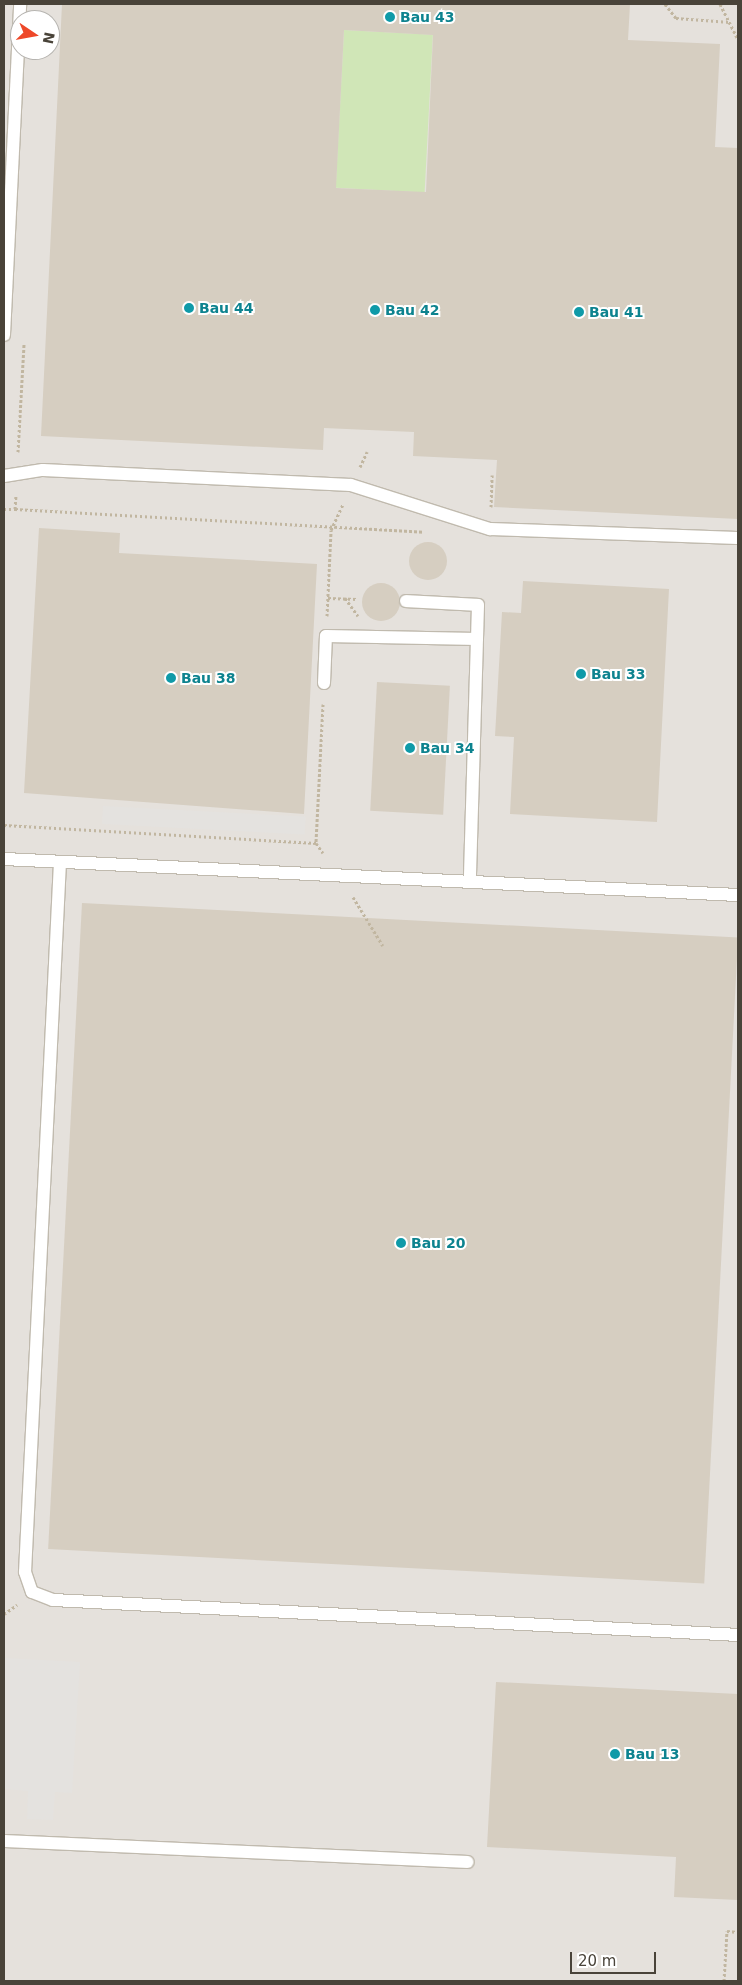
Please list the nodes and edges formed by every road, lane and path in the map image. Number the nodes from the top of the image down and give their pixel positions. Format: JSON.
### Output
{"nodes":[{"id":1,"x":20,"y":4,"type":"edge"},
{"id":2,"x":665,"y":4,"type":"edge"},
{"id":3,"x":720,"y":4,"type":"edge"},
{"id":4,"x":730,"y":22,"type":"junction"},
{"id":5,"x":738,"y":39,"type":"edge"},
{"id":6,"x":10,"y":108,"type":"edge"},
{"id":7,"x":4,"y":335,"type":"edge"},
{"id":8,"x":24,"y":337,"type":"dead end"},
{"id":9,"x":17,"y":474,"type":"junction"},
{"id":10,"x":492,"y":475,"type":"dead end"},
{"id":11,"x":4,"y":476,"type":"edge"},
{"id":12,"x":4,"y":509,"type":"edge"},
{"id":13,"x":15,"y":509,"type":"junction"},
{"id":14,"x":490,"y":529,"type":"junction"},
{"id":15,"x":331,"y":530,"type":"dead end"},
{"id":16,"x":431,"y":532,"type":"dead end"},
{"id":17,"x":738,"y":538,"type":"edge"},
{"id":18,"x":328,"y":598,"type":"junction"},
{"id":19,"x":357,"y":599,"type":"dead end"},
{"id":20,"x":406,"y":601,"type":"dead end"},
{"id":21,"x":326,"y":636,"type":"junction"},
{"id":22,"x":477,"y":639,"type":"junction"},
{"id":23,"x":324,"y":683,"type":"joint"},
{"id":24,"x":4,"y":825,"type":"edge"},
{"id":25,"x":316,"y":843,"type":"junction"},
{"id":26,"x":4,"y":859,"type":"edge"},
{"id":27,"x":60,"y":862,"type":"junction"},
{"id":28,"x":340,"y":876,"type":"junction"},
{"id":29,"x":470,"y":882,"type":"junction"},
{"id":30,"x":738,"y":895,"type":"edge"},
{"id":31,"x":384,"y":946,"type":"dead end"},
{"id":32,"x":738,"y":1635,"type":"edge"},
{"id":33,"x":4,"y":1841,"type":"edge"},
{"id":34,"x":468,"y":1862,"type":"dead end"},
{"id":35,"x":738,"y":1932,"type":"edge"},
{"id":36,"x":724,"y":1981,"type":"edge"}],
"edges":[{"from":1,"to":6,"type":"lane"},
{"from":2,"to":4,"type":"path"},
{"from":3,"to":4,"type":"path"},
{"from":4,"to":5,"type":"path"},
{"from":6,"to":7,"type":"lane"},
{"from":8,"to":9,"type":"path"},
{"from":9,"to":11,"type":"lane"},
{"from":9,"to":13,"type":"path"},
{"from":9,"to":14,"type":"lane"},
{"from":10,"to":14,"type":"path"},
{"from":12,"to":13,"type":"path"},
{"from":13,"to":16,"type":"path"},
{"from":14,"to":17,"type":"lane"},
{"from":15,"to":18,"type":"path"},
{"from":18,"to":19,"type":"path"},
{"from":18,"to":21,"type":"path"},
{"from":20,"to":22,"type":"lane"},
{"from":21,"to":22,"type":"lane"},
{"from":21,"to":23,"type":"lane"},
{"from":22,"to":29,"type":"lane"},
{"from":23,"to":25,"type":"path"},
{"from":24,"to":25,"type":"path"},
{"from":25,"to":28,"type":"path"},
{"from":26,"to":27,"type":"lane"},
{"from":27,"to":28,"type":"lane"},
{"from":27,"to":32,"type":"lane"},
{"from":28,"to":29,"type":"lane"},
{"from":28,"to":31,"type":"path"},
{"from":29,"to":30,"type":"lane"},
{"from":33,"to":34,"type":"lane"},
{"from":35,"to":36,"type":"path"}]}
